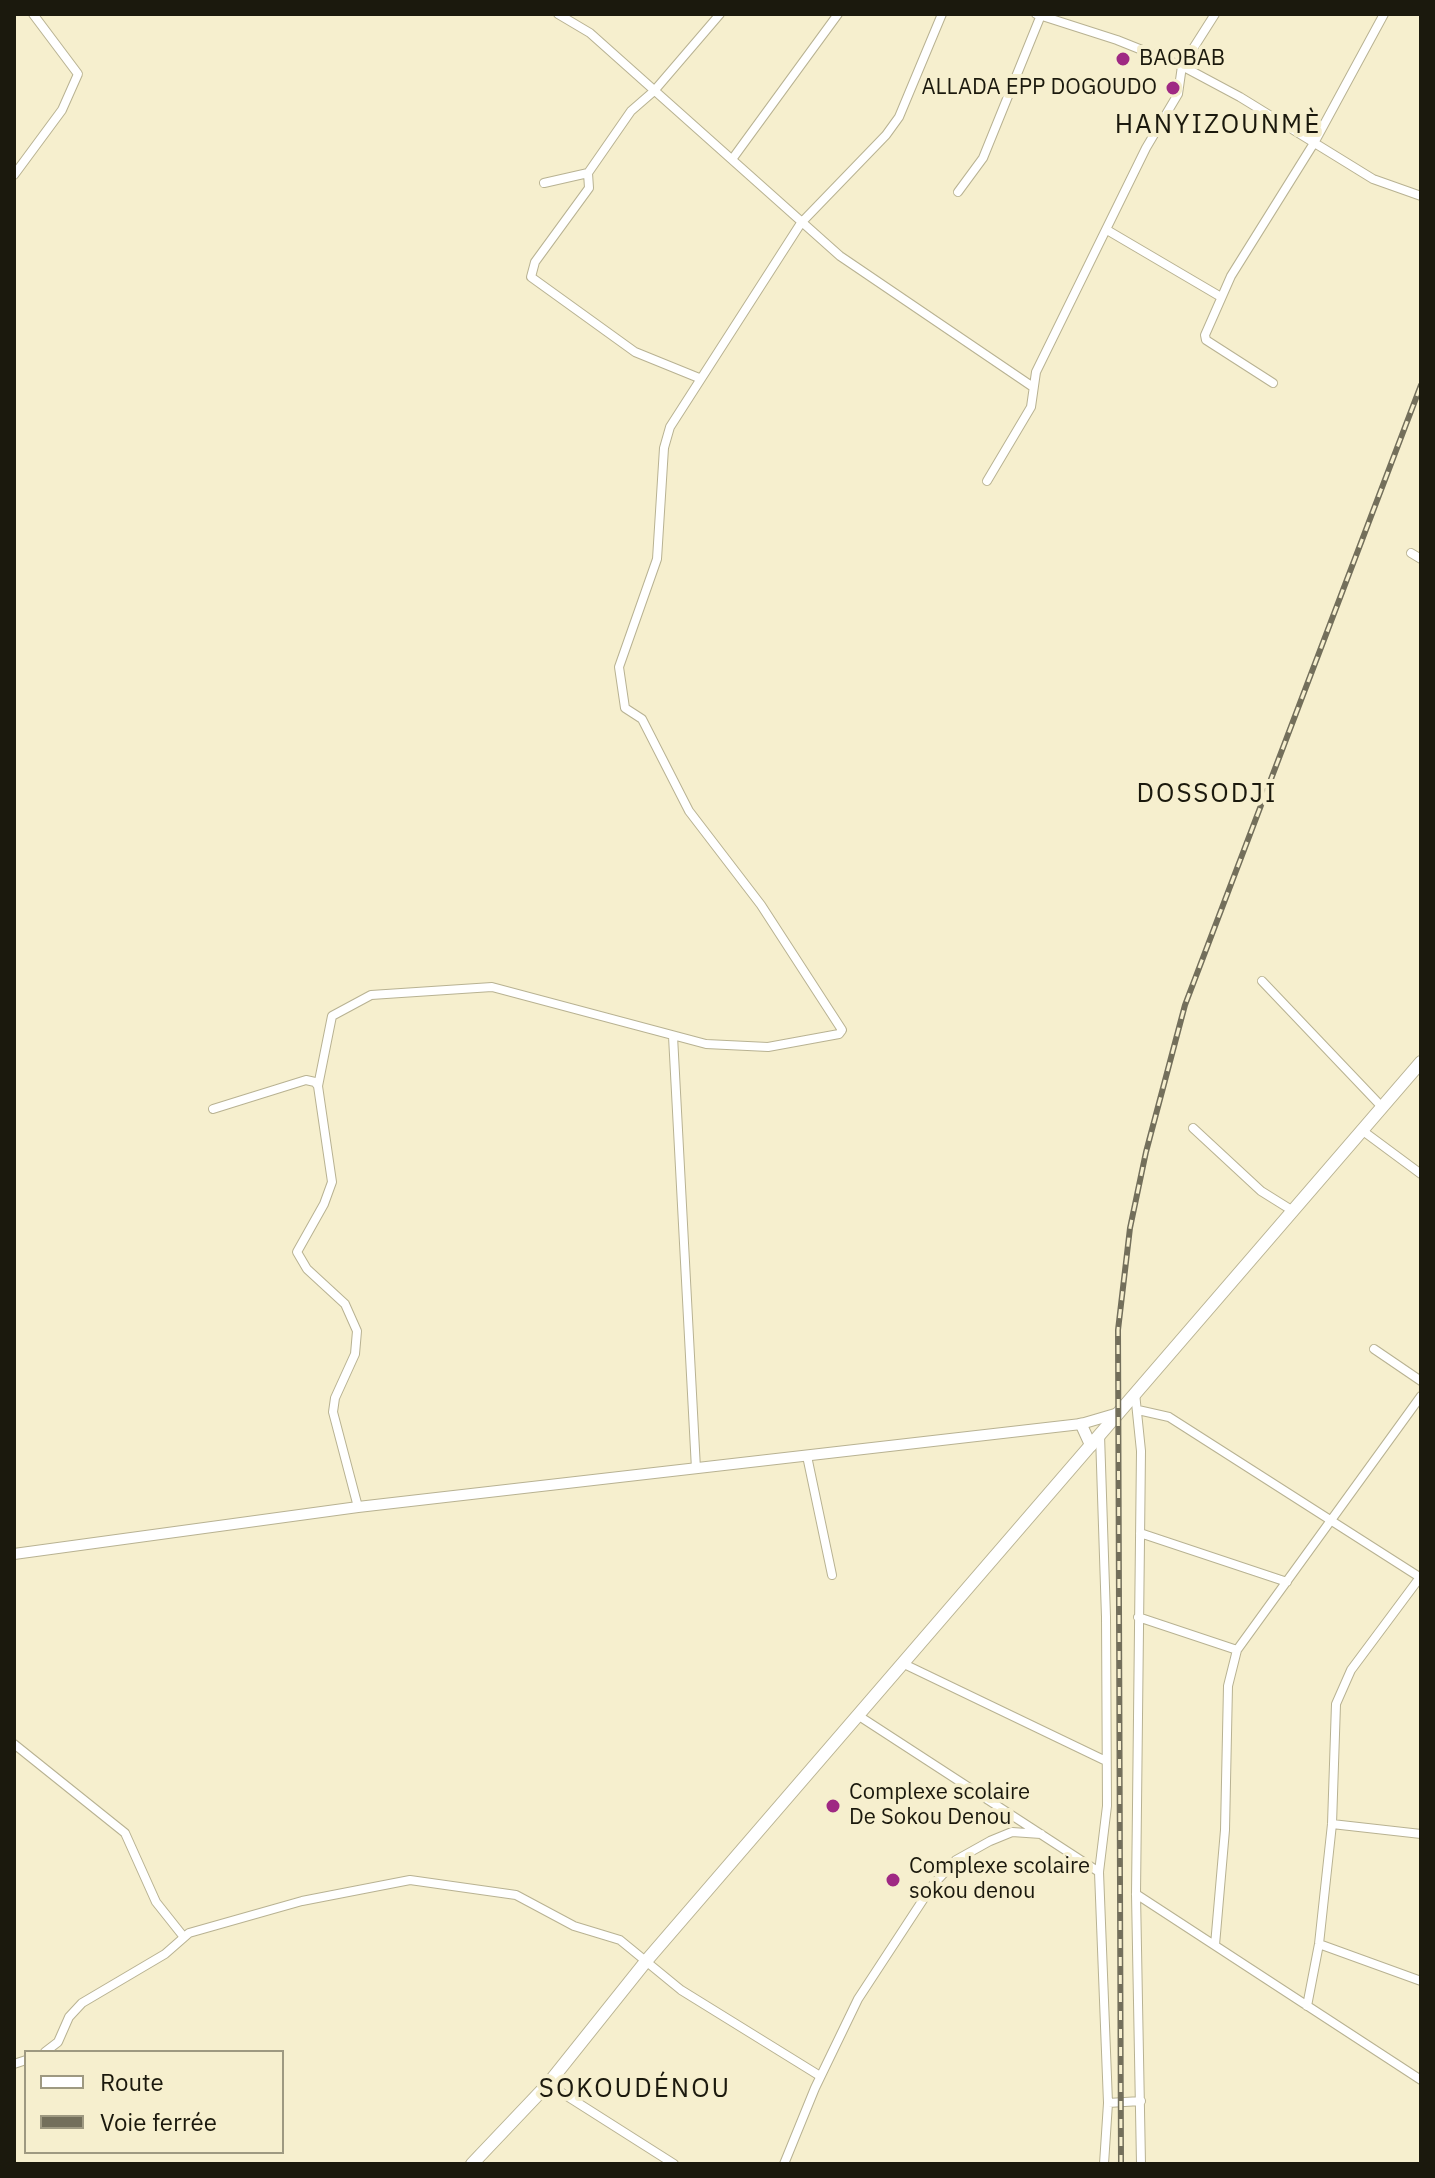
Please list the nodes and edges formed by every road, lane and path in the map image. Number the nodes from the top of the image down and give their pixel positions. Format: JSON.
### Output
{"nodes":[{"id":1,"x":33,"y":14,"type":"edge"},
{"id":2,"x":558,"y":14,"type":"edge"},
{"id":3,"x":838,"y":14,"type":"edge"},
{"id":4,"x":942,"y":14,"type":"edge"},
{"id":5,"x":1215,"y":14,"type":"edge"},
{"id":6,"x":1384,"y":14,"type":"edge"},
{"id":7,"x":716,"y":15,"type":"edge"},
{"id":8,"x":1039,"y":15,"type":"edge"},
{"id":9,"x":1182,"y":66,"type":"junction"},
{"id":10,"x":654,"y":91,"type":"junction"},
{"id":11,"x":1314,"y":143,"type":"junction"},
{"id":12,"x":733,"y":158,"type":"junction"},
{"id":13,"x":588,"y":173,"type":"junction"},
{"id":14,"x":14,"y":175,"type":"edge"},
{"id":15,"x":544,"y":183,"type":"dead end"},
{"id":16,"x":958,"y":192,"type":"dead end"},
{"id":17,"x":1421,"y":196,"type":"edge"},
{"id":18,"x":801,"y":223,"type":"junction"},
{"id":19,"x":1107,"y":230,"type":"junction"},
{"id":20,"x":1221,"y":297,"type":"junction"},
{"id":21,"x":699,"y":378,"type":"junction"},
{"id":22,"x":1273,"y":383,"type":"dead end"},
{"id":23,"x":1033,"y":387,"type":"junction"},
{"id":24,"x":987,"y":481,"type":"dead end"},
{"id":25,"x":1411,"y":553,"type":"dead end"},
{"id":26,"x":1421,"y":559,"type":"edge"},
{"id":27,"x":1262,"y":981,"type":"dead end"},
{"id":28,"x":673,"y":1036,"type":"junction"},
{"id":29,"x":1420,"y":1066,"type":"edge"},
{"id":30,"x":318,"y":1086,"type":"junction"},
{"id":31,"x":1382,"y":1107,"type":"junction"},
{"id":32,"x":213,"y":1109,"type":"dead end"},
{"id":33,"x":1193,"y":1128,"type":"dead end"},
{"id":34,"x":1363,"y":1131,"type":"junction"},
{"id":35,"x":1421,"y":1174,"type":"edge"},
{"id":36,"x":1293,"y":1211,"type":"junction"},
{"id":37,"x":1374,"y":1349,"type":"dead end"},
{"id":38,"x":1421,"y":1381,"type":"edge"},
{"id":39,"x":1134,"y":1392,"type":"junction"},
{"id":40,"x":1421,"y":1396,"type":"edge"},
{"id":41,"x":1138,"y":1410,"type":"junction"},
{"id":42,"x":1115,"y":1414,"type":"junction"},
{"id":43,"x":1081,"y":1424,"type":"junction"},
{"id":44,"x":1100,"y":1434,"type":"junction"},
{"id":45,"x":1091,"y":1446,"type":"junction"},
{"id":46,"x":807,"y":1456,"type":"junction"},
{"id":47,"x":696,"y":1469,"type":"junction"},
{"id":48,"x":358,"y":1507,"type":"junction"},
{"id":49,"x":1332,"y":1522,"type":"junction"},
{"id":50,"x":1140,"y":1533,"type":"junction"},
{"id":51,"x":14,"y":1554,"type":"edge"},
{"id":52,"x":832,"y":1575,"type":"dead end"},
{"id":53,"x":1421,"y":1577,"type":"edge"},
{"id":54,"x":1287,"y":1582,"type":"junction"},
{"id":55,"x":1138,"y":1617,"type":"junction"},
{"id":56,"x":1237,"y":1650,"type":"junction"},
{"id":57,"x":904,"y":1664,"type":"junction"},
{"id":58,"x":859,"y":1716,"type":"junction"},
{"id":59,"x":14,"y":1744,"type":"edge"},
{"id":60,"x":1106,"y":1761,"type":"junction"},
{"id":61,"x":1332,"y":1824,"type":"junction"},
{"id":62,"x":1041,"y":1834,"type":"junction"},
{"id":63,"x":1421,"y":1834,"type":"edge"},
{"id":64,"x":1099,"y":1872,"type":"junction"},
{"id":65,"x":1136,"y":1894,"type":"junction"},
{"id":66,"x":183,"y":1936,"type":"junction"},
{"id":67,"x":1319,"y":1944,"type":"junction"},
{"id":68,"x":1215,"y":1945,"type":"junction"},
{"id":69,"x":647,"y":1960,"type":"junction"},
{"id":70,"x":1421,"y":1981,"type":"edge"},
{"id":71,"x":1307,"y":2006,"type":"junction"},
{"id":72,"x":48,"y":2050,"type":"edge"},
{"id":73,"x":820,"y":2076,"type":"junction"},
{"id":74,"x":1421,"y":2080,"type":"edge"},
{"id":75,"x":548,"y":2084,"type":"junction"},
{"id":76,"x":1141,"y":2101,"type":"junction"},
{"id":77,"x":1108,"y":2103,"type":"junction"},
{"id":78,"x":472,"y":2164,"type":"edge"},
{"id":79,"x":674,"y":2164,"type":"edge"},
{"id":80,"x":784,"y":2164,"type":"edge"},
{"id":81,"x":1104,"y":2164,"type":"edge"},
{"id":82,"x":1141,"y":2164,"type":"edge"}],
"edges":[{"from":1,"to":14,"type":"street"},
{"from":2,"to":10,"type":"street"},
{"from":3,"to":12,"type":"street"},
{"from":4,"to":18,"type":"street"},
{"from":5,"to":9,"type":"street"},
{"from":6,"to":11,"type":"street"},
{"from":7,"to":10,"type":"street"},
{"from":8,"to":9,"type":"street"},
{"from":8,"to":16,"type":"street"},
{"from":9,"to":11,"type":"street"},
{"from":9,"to":19,"type":"street"},
{"from":10,"to":12,"type":"street"},
{"from":10,"to":13,"type":"street"},
{"from":11,"to":17,"type":"street"},
{"from":11,"to":20,"type":"street"},
{"from":12,"to":18,"type":"street"},
{"from":13,"to":15,"type":"street"},
{"from":13,"to":21,"type":"street"},
{"from":18,"to":21,"type":"street"},
{"from":18,"to":23,"type":"street"},
{"from":19,"to":20,"type":"street"},
{"from":19,"to":23,"type":"street"},
{"from":20,"to":22,"type":"street"},
{"from":21,"to":28,"type":"street"},
{"from":23,"to":24,"type":"street"},
{"from":25,"to":26,"type":"street"},
{"from":27,"to":31,"type":"street"},
{"from":28,"to":30,"type":"street"},
{"from":28,"to":47,"type":"street"},
{"from":29,"to":31,"type":"main road"},
{"from":30,"to":32,"type":"street"},
{"from":30,"to":48,"type":"street"},
{"from":31,"to":34,"type":"main road"},
{"from":33,"to":36,"type":"street"},
{"from":34,"to":35,"type":"street"},
{"from":34,"to":36,"type":"main road"},
{"from":36,"to":39,"type":"main road"},
{"from":37,"to":38,"type":"street"},
{"from":39,"to":41,"type":"street"},
{"from":39,"to":42,"type":"main road"},
{"from":40,"to":49,"type":"street"},
{"from":41,"to":49,"type":"street"},
{"from":41,"to":50,"type":"street"},
{"from":42,"to":43,"type":"street"},
{"from":42,"to":44,"type":"main road"},
{"from":43,"to":45,"type":"main road"},
{"from":43,"to":46,"type":"street"},
{"from":44,"to":45,"type":"main road"},
{"from":44,"to":60,"type":"street"},
{"from":45,"to":57,"type":"main road"},
{"from":46,"to":47,"type":"street"},
{"from":46,"to":52,"type":"street"},
{"from":47,"to":48,"type":"street"},
{"from":48,"to":51,"type":"street"},
{"from":49,"to":53,"type":"street"},
{"from":49,"to":54,"type":"street"},
{"from":50,"to":54,"type":"street"},
{"from":50,"to":55,"type":"street"},
{"from":53,"to":61,"type":"street"},
{"from":54,"to":56,"type":"street"},
{"from":55,"to":56,"type":"street"},
{"from":55,"to":65,"type":"street"},
{"from":56,"to":68,"type":"street"},
{"from":57,"to":58,"type":"main road"},
{"from":57,"to":60,"type":"street"},
{"from":58,"to":62,"type":"street"},
{"from":58,"to":69,"type":"main road"},
{"from":59,"to":66,"type":"street"},
{"from":60,"to":64,"type":"street"},
{"from":61,"to":63,"type":"street"},
{"from":61,"to":67,"type":"street"},
{"from":62,"to":64,"type":"street"},
{"from":62,"to":73,"type":"street"},
{"from":64,"to":77,"type":"street"},
{"from":65,"to":68,"type":"street"},
{"from":65,"to":76,"type":"street"},
{"from":66,"to":69,"type":"street"},
{"from":66,"to":72,"type":"street"},
{"from":67,"to":70,"type":"street"},
{"from":67,"to":71,"type":"street"},
{"from":68,"to":71,"type":"street"},
{"from":69,"to":73,"type":"street"},
{"from":69,"to":75,"type":"main road"},
{"from":71,"to":74,"type":"street"},
{"from":73,"to":80,"type":"street"},
{"from":75,"to":78,"type":"main road"},
{"from":75,"to":79,"type":"street"},
{"from":76,"to":77,"type":"street"},
{"from":76,"to":82,"type":"street"},
{"from":77,"to":81,"type":"street"}]}
